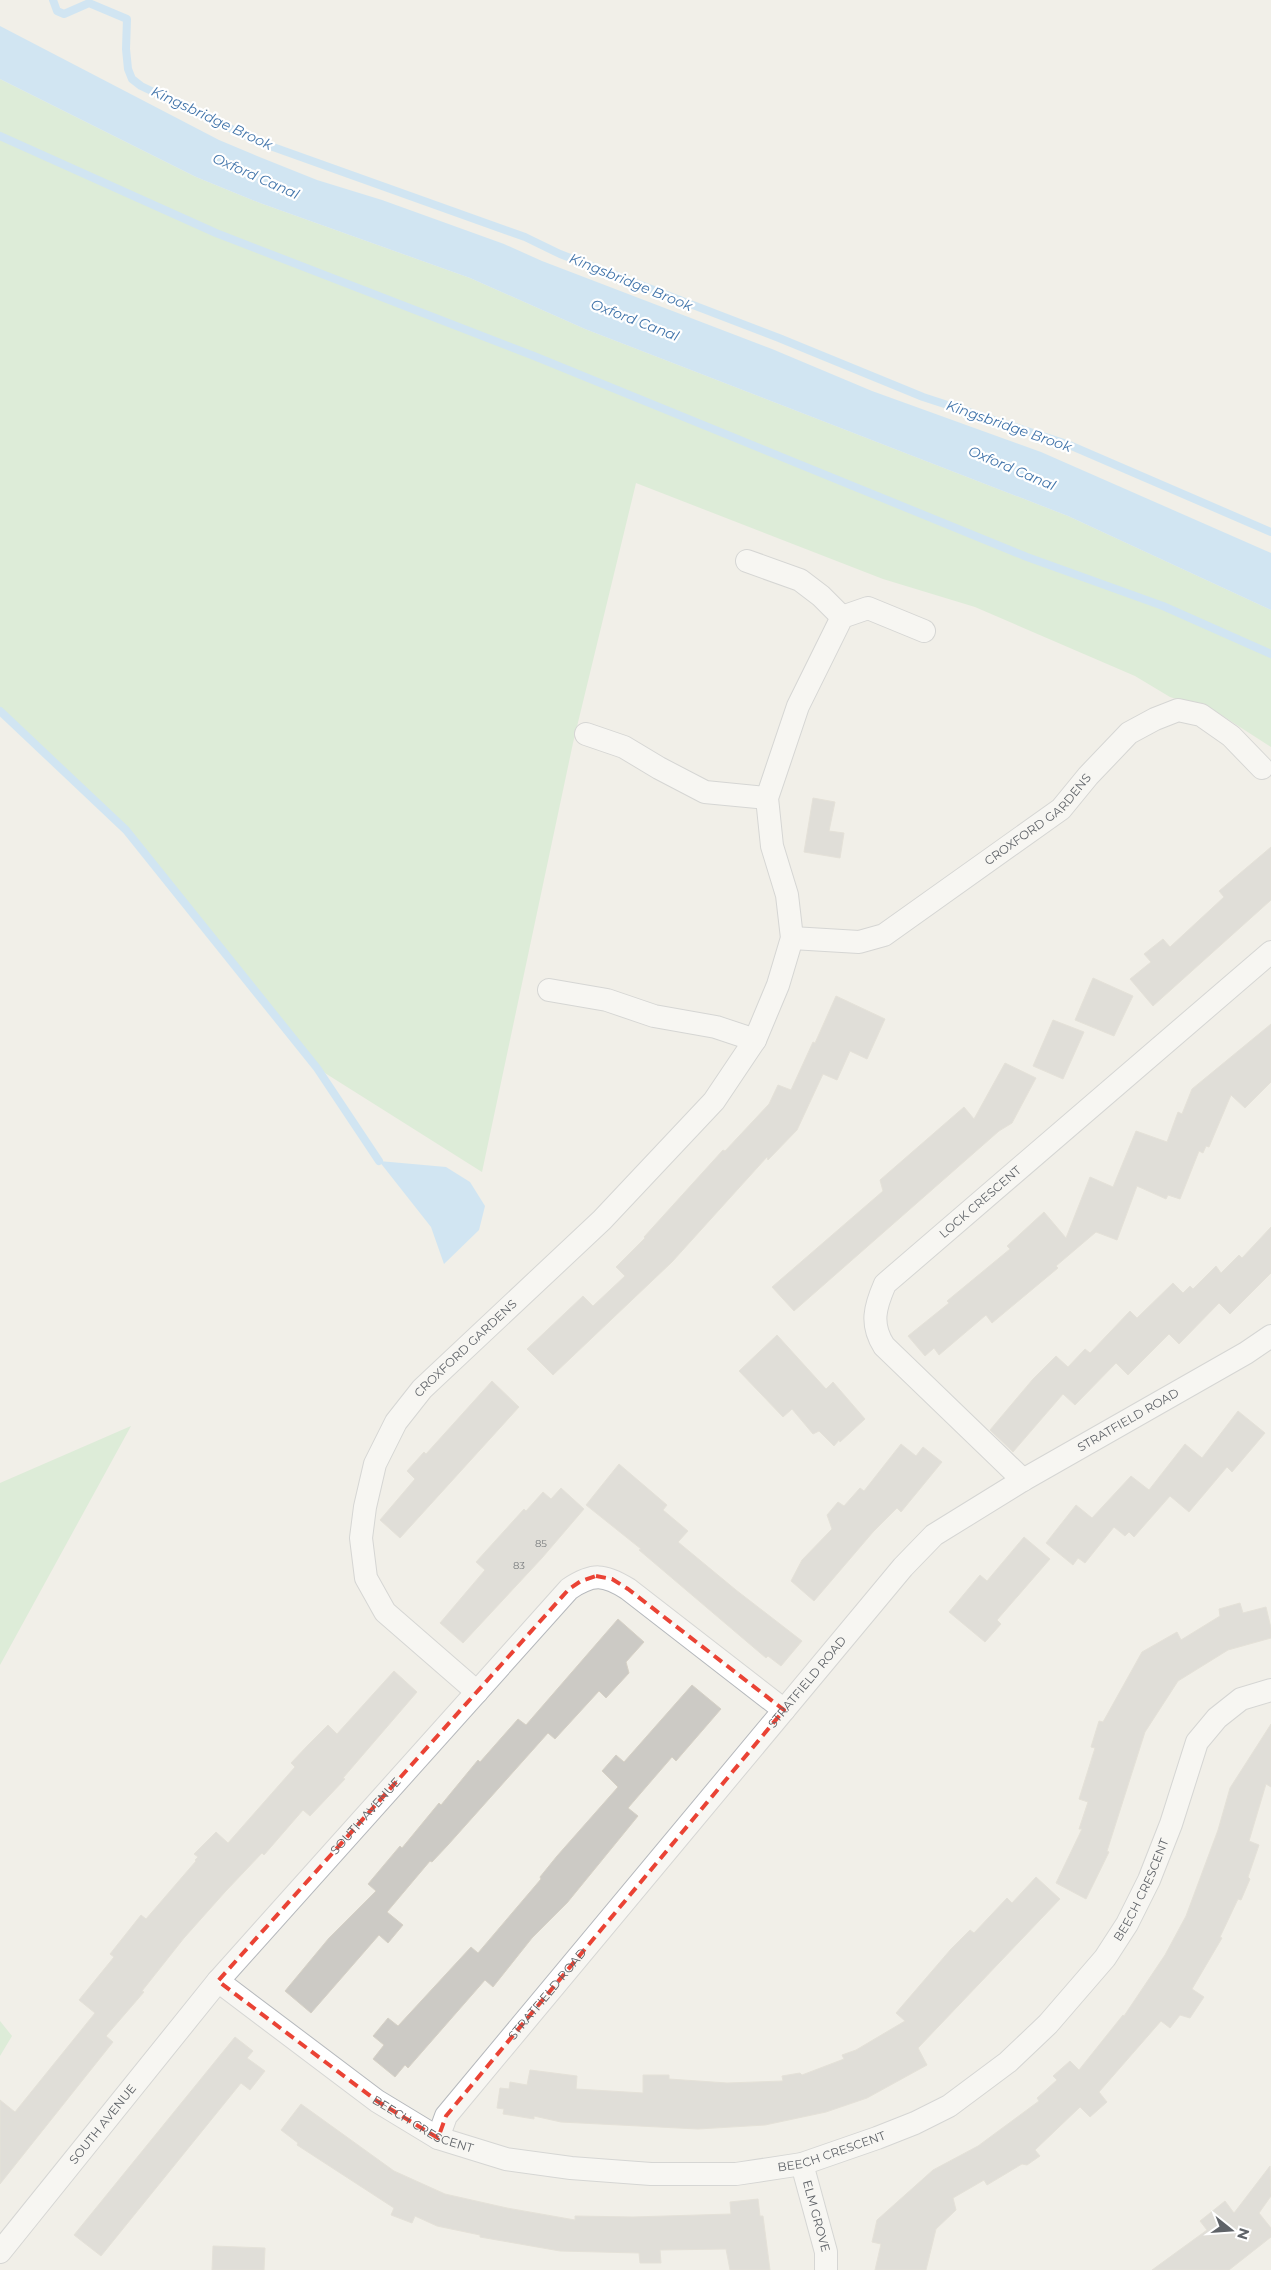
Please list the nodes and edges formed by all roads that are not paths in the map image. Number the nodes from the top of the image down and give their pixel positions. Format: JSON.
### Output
{"nodes":[{"id":1,"x":747,"y":561,"type":"dead end"},
{"id":2,"x":842,"y":618,"type":"junction"},
{"id":3,"x":924,"y":631,"type":"dead end"},
{"id":4,"x":586,"y":734,"type":"dead end"},
{"id":5,"x":1262,"y":768,"type":"dead end"},
{"id":6,"x":767,"y":798,"type":"junction"},
{"id":7,"x":792,"y":938,"type":"junction"},
{"id":8,"x":1271,"y":952,"type":"edge"},
{"id":9,"x":549,"y":990,"type":"dead end"},
{"id":10,"x":755,"y":1040,"type":"junction"},
{"id":11,"x":1271,"y":1336,"type":"edge"},
{"id":12,"x":1023,"y":1480,"type":"junction"},
{"id":13,"x":1271,"y":1690,"type":"edge"},
{"id":14,"x":477,"y":1692,"type":"junction"},
{"id":15,"x":784,"y":1710,"type":"junction"},
{"id":16,"x":218,"y":1980,"type":"junction"},
{"id":17,"x":438,"y":2138,"type":"junction"},
{"id":18,"x":802,"y":2164,"type":"junction"},
{"id":19,"x":0,"y":2252,"type":"edge"},
{"id":20,"x":826,"y":2270,"type":"edge"}],
"edges":[{"from":1,"to":2,"type":"street"},
{"from":2,"to":3,"type":"street"},
{"from":2,"to":6,"type":"street","name":"CROXFORD GARDENS"},
{"from":4,"to":6,"type":"street"},
{"from":5,"to":7,"type":"street","name":"CROXFORD GARDENS"},
{"from":6,"to":7,"type":"street","name":"CROXFORD GARDENS"},
{"from":7,"to":10,"type":"street","name":"CROXFORD GARDENS"},
{"from":8,"to":12,"type":"street","name":"LOCK CRESCENT"},
{"from":9,"to":10,"type":"street"},
{"from":10,"to":14,"type":"street","name":"CROXFORD GARDENS"},
{"from":11,"to":12,"type":"street","name":"STRATFIELD ROAD"},
{"from":12,"to":15,"type":"street","name":"STRATFIELD ROAD"},
{"from":13,"to":18,"type":"street","name":"BEECH CRESCENT"},
{"from":14,"to":15,"type":"street","name":"SOUTH AVENUE"},
{"from":14,"to":16,"type":"street","name":"SOUTH AVENUE"},
{"from":15,"to":17,"type":"street","name":"STRATFIELD ROAD"},
{"from":16,"to":17,"type":"street","name":"BEECH CRESCENT"},
{"from":16,"to":19,"type":"street","name":"SOUTH AVENUE"},
{"from":17,"to":18,"type":"street","name":"BEECH CRESCENT"},
{"from":18,"to":20,"type":"street","name":"ELM GROVE"}]}
